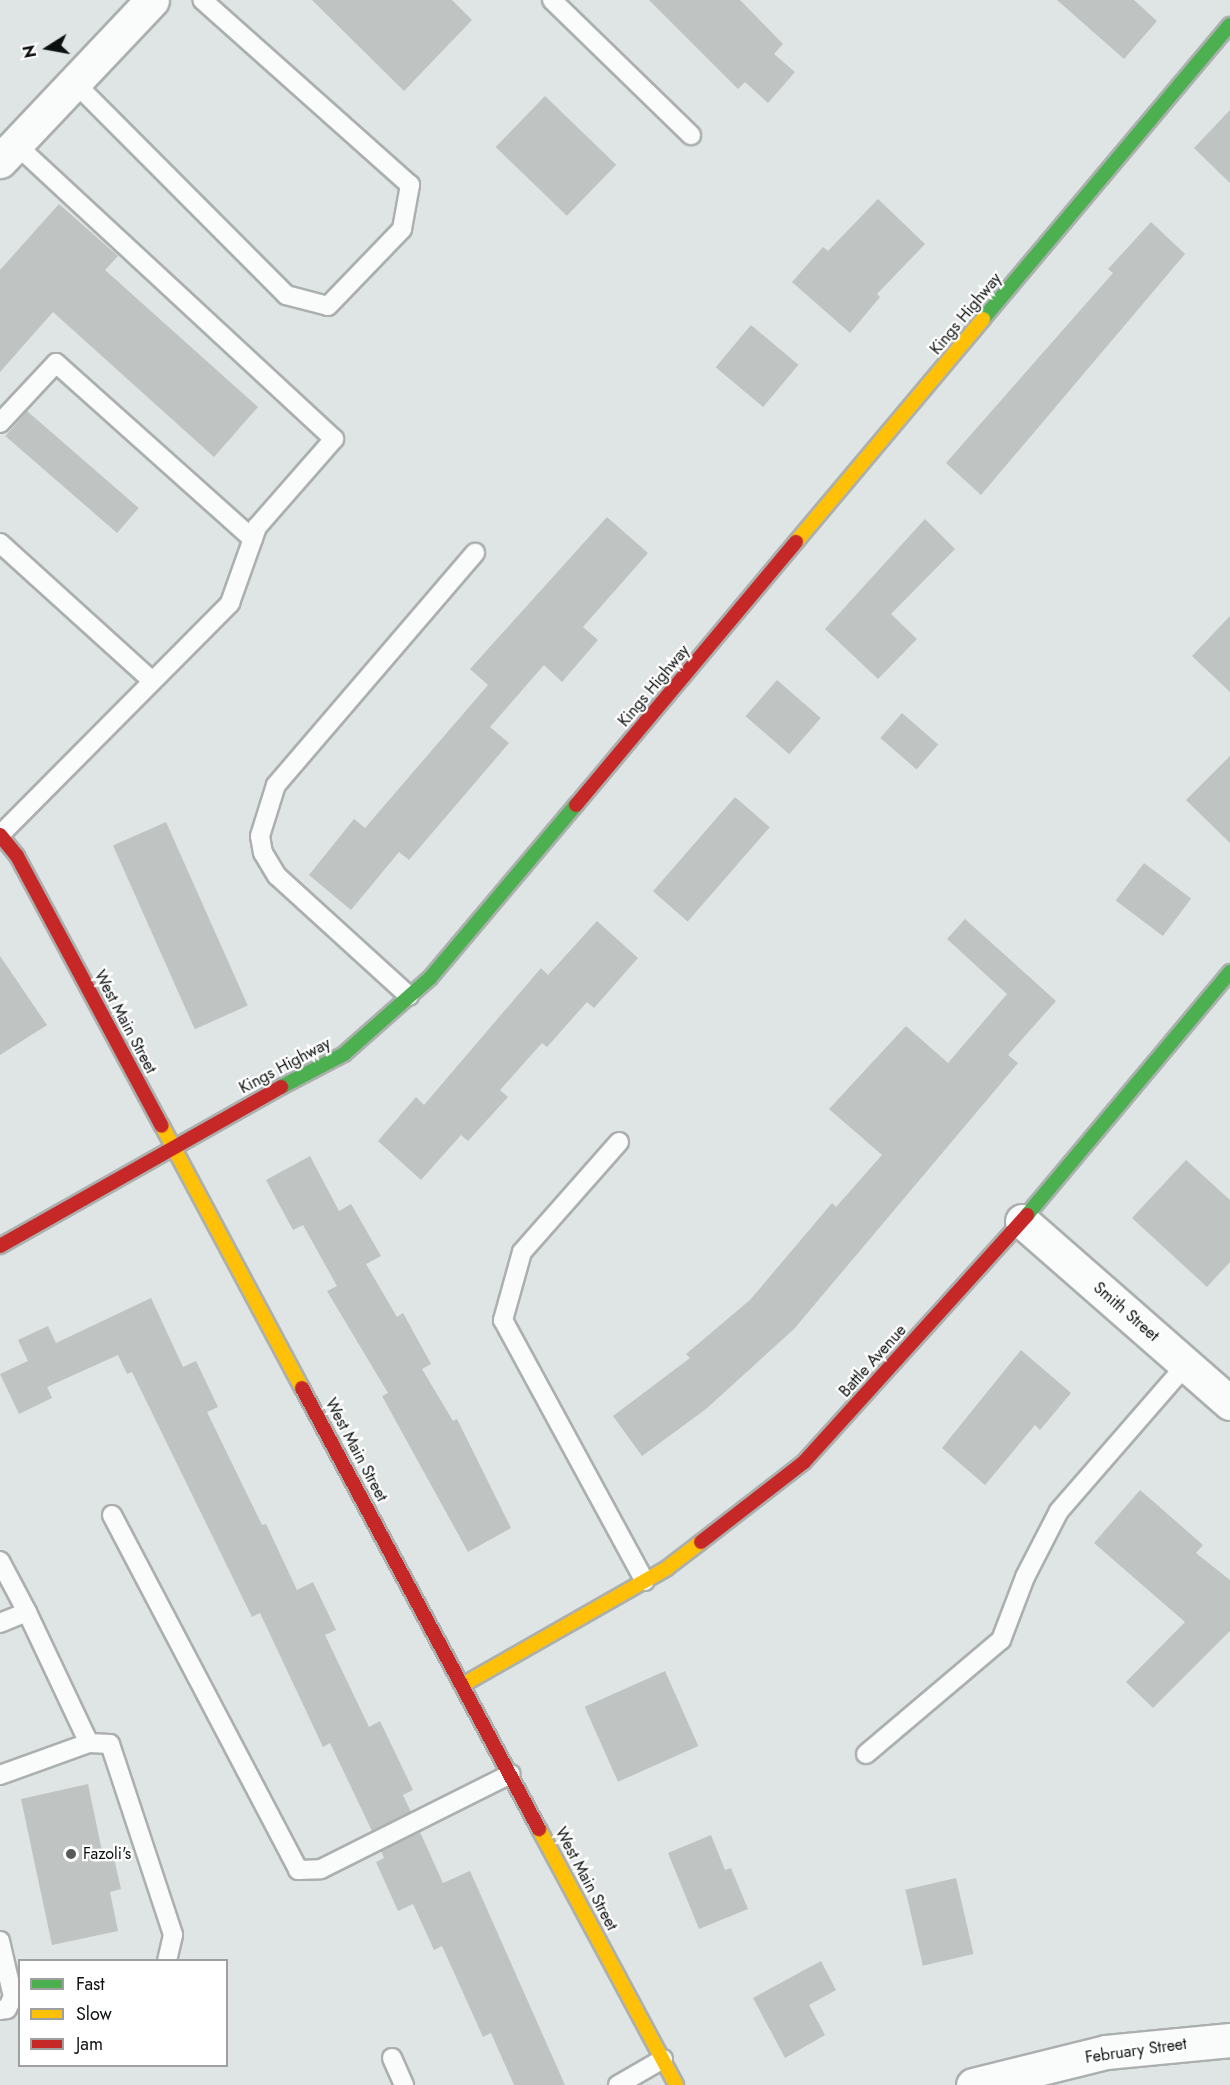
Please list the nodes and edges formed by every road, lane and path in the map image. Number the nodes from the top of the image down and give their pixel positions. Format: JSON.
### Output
{"nodes":[{"id":1,"x":152,"y":0,"type":"edge"},
{"id":2,"x":202,"y":0,"type":"edge"},
{"id":3,"x":552,"y":0,"type":"edge"},
{"id":4,"x":1230,"y":25,"type":"edge"},
{"id":5,"x":74,"y":82,"type":"junction"},
{"id":6,"x":691,"y":135,"type":"dead end"},
{"id":7,"x":8,"y":153,"type":"edge"},
{"id":8,"x":0,"y":423,"type":"edge"},
{"id":9,"x":253,"y":539,"type":"junction"},
{"id":10,"x":0,"y":543,"type":"edge"},
{"id":11,"x":475,"y":553,"type":"dead end"},
{"id":12,"x":152,"y":681,"type":"junction"},
{"id":13,"x":0,"y":835,"type":"edge"},
{"id":14,"x":1230,"y":972,"type":"edge"},
{"id":15,"x":409,"y":996,"type":"junction"},
{"id":16,"x":619,"y":1142,"type":"dead end"},
{"id":17,"x":173,"y":1145,"type":"junction"},
{"id":18,"x":1022,"y":1221,"type":"junction"},
{"id":19,"x":0,"y":1246,"type":"edge"},
{"id":20,"x":1186,"y":1365,"type":"junction"},
{"id":21,"x":1230,"y":1403,"type":"edge"},
{"id":22,"x":112,"y":1515,"type":"dead end"},
{"id":23,"x":0,"y":1561,"type":"edge"},
{"id":24,"x":645,"y":1581,"type":"junction"},
{"id":25,"x":27,"y":1612,"type":"junction"},
{"id":26,"x":0,"y":1623,"type":"edge"},
{"id":27,"x":464,"y":1684,"type":"junction"},
{"id":28,"x":89,"y":1743,"type":"junction"},
{"id":29,"x":866,"y":1754,"type":"dead end"},
{"id":30,"x":511,"y":1774,"type":"junction"},
{"id":31,"x":0,"y":1775,"type":"edge"},
{"id":32,"x":0,"y":1941,"type":"edge"},
{"id":33,"x":167,"y":1959,"type":"edge"},
{"id":34,"x":9,"y":2008,"type":"edge"},
{"id":35,"x":1230,"y":2040,"type":"edge"},
{"id":36,"x":392,"y":2058,"type":"dead end"},
{"id":37,"x":663,"y":2059,"type":"junction"},
{"id":38,"x":404,"y":2085,"type":"edge"},
{"id":39,"x":618,"y":2085,"type":"edge"},
{"id":40,"x":676,"y":2085,"type":"edge"},
{"id":41,"x":973,"y":2085,"type":"edge"}],
"edges":[{"from":1,"to":5,"type":"street"},
{"from":2,"to":5,"type":"lane"},
{"from":3,"to":6,"type":"lane"},
{"from":4,"to":15,"type":"street","name":"Kings Highway"},
{"from":5,"to":7,"type":"street"},
{"from":7,"to":9,"type":"lane"},
{"from":8,"to":9,"type":"lane"},
{"from":9,"to":12,"type":"lane"},
{"from":10,"to":12,"type":"lane"},
{"from":11,"to":15,"type":"lane"},
{"from":12,"to":13,"type":"lane"},
{"from":13,"to":17,"type":"street","name":"West Main Street"},
{"from":14,"to":18,"type":"street","name":"Battle Avenue"},
{"from":15,"to":17,"type":"street","name":"Kings Highway"},
{"from":16,"to":24,"type":"lane"},
{"from":17,"to":19,"type":"street","name":"Kings Highway"},
{"from":17,"to":27,"type":"street","name":"West Main Street"},
{"from":18,"to":20,"type":"street","name":"Smith Street"},
{"from":18,"to":24,"type":"street","name":"Battle Avenue"},
{"from":20,"to":21,"type":"street","name":"Smith Street"},
{"from":20,"to":29,"type":"lane"},
{"from":22,"to":30,"type":"lane"},
{"from":23,"to":25,"type":"lane"},
{"from":24,"to":27,"type":"street","name":"Battle Avenue"},
{"from":25,"to":26,"type":"lane"},
{"from":25,"to":28,"type":"lane"},
{"from":27,"to":30,"type":"street","name":"West Main Street"},
{"from":28,"to":31,"type":"lane"},
{"from":28,"to":33,"type":"lane"},
{"from":30,"to":37,"type":"street","name":"West Main Street"},
{"from":32,"to":34,"type":"lane"},
{"from":35,"to":41,"type":"street","name":"February Street"},
{"from":36,"to":38,"type":"lane"},
{"from":37,"to":39,"type":"lane"},
{"from":37,"to":40,"type":"street","name":"West Main Street"}]}
